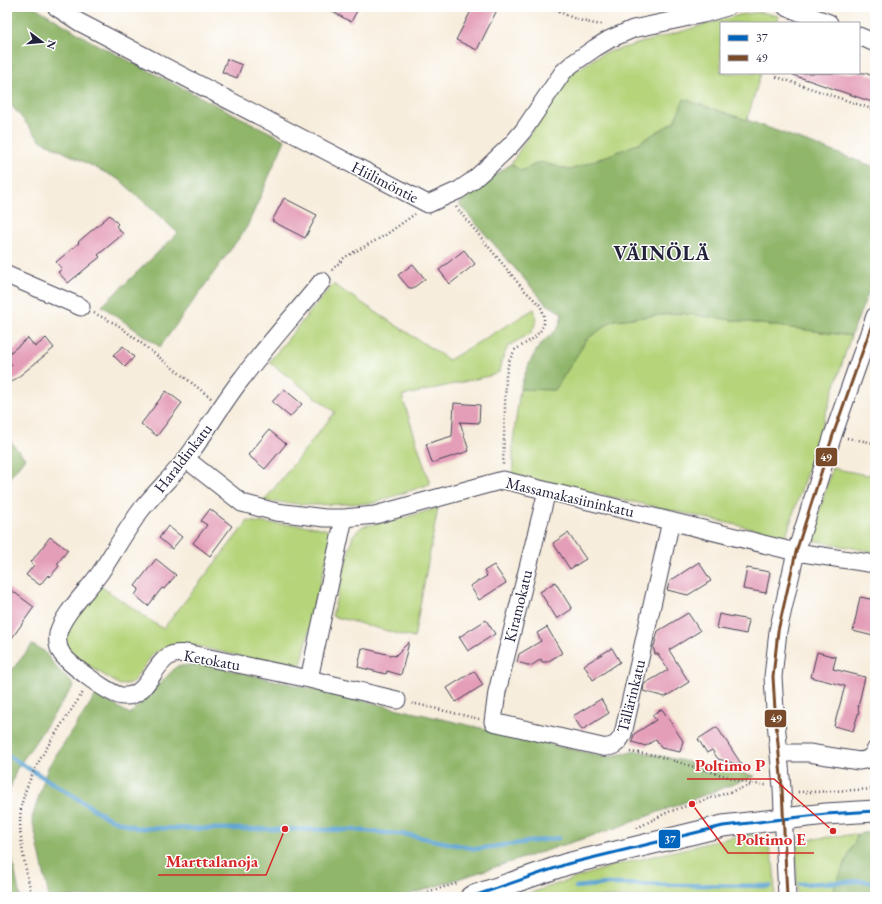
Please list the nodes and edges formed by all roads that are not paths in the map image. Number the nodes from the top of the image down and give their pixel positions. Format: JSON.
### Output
{"nodes":[{"id":1,"x":56,"y":7,"type":"edge"},
{"id":2,"x":727,"y":7,"type":"edge"},
{"id":3,"x":786,"y":7,"type":"edge"},
{"id":4,"x":825,"y":22,"type":"edge"},
{"id":5,"x":860,"y":36,"type":"edge"},
{"id":6,"x":875,"y":43,"type":"edge"},
{"id":7,"x":7,"y":275,"type":"edge"},
{"id":8,"x":322,"y":281,"type":"road end"},
{"id":9,"x":81,"y":307,"type":"road end"},
{"id":10,"x":875,"y":316,"type":"edge"},
{"id":11,"x":186,"y":459,"type":"junction"},
{"id":12,"x":547,"y":491,"type":"junction"},
{"id":13,"x":344,"y":518,"type":"junction"},
{"id":14,"x":671,"y":521,"type":"junction"},
{"id":15,"x":796,"y":552,"type":"junction"},
{"id":16,"x":875,"y":564,"type":"edge"},
{"id":17,"x":57,"y":643,"type":"joint"},
{"id":18,"x":309,"y":679,"type":"junction"},
{"id":19,"x":397,"y":700,"type":"road end"},
{"id":20,"x":493,"y":722,"type":"joint"},
{"id":21,"x":875,"y":750,"type":"edge"},
{"id":22,"x":779,"y":753,"type":"junction"},
{"id":23,"x":875,"y":811,"type":"edge"},
{"id":24,"x":783,"y":820,"type":"junction"},
{"id":25,"x":471,"y":897,"type":"edge"},
{"id":26,"x":787,"y":897,"type":"edge"}],
"edges":[{"from":1,"to":2,"type":"street","name":"Hiilimöntie"},
{"from":3,"to":4,"type":"street"},
{"from":5,"to":6,"type":"street"},
{"from":7,"to":9,"type":"street"},
{"from":8,"to":11,"type":"street","name":"Haraldinkatu"},
{"from":10,"to":15,"type":"street"},
{"from":11,"to":13,"type":"street","name":"Massamakasiininkatu"},
{"from":11,"to":17,"type":"street","name":"Haraldinkatu"},
{"from":12,"to":13,"type":"street","name":"Massamakasiininkatu"},
{"from":12,"to":14,"type":"street","name":"Massamakasiininkatu"},
{"from":12,"to":20,"type":"street","name":"Kiramokatu"},
{"from":13,"to":18,"type":"street"},
{"from":14,"to":15,"type":"street","name":"Massamakasiininkatu"},
{"from":14,"to":20,"type":"street","name":"Tällärinkatu"},
{"from":15,"to":16,"type":"street","name":"Massamakasiininkatu"},
{"from":15,"to":22,"type":"street"},
{"from":17,"to":18,"type":"street","name":"Ketokatu"},
{"from":18,"to":19,"type":"street","name":"Ketokatu"},
{"from":21,"to":22,"type":"street"},
{"from":22,"to":24,"type":"street"},
{"from":23,"to":24,"type":"street"},
{"from":24,"to":25,"type":"street"},
{"from":24,"to":26,"type":"street"}]}
